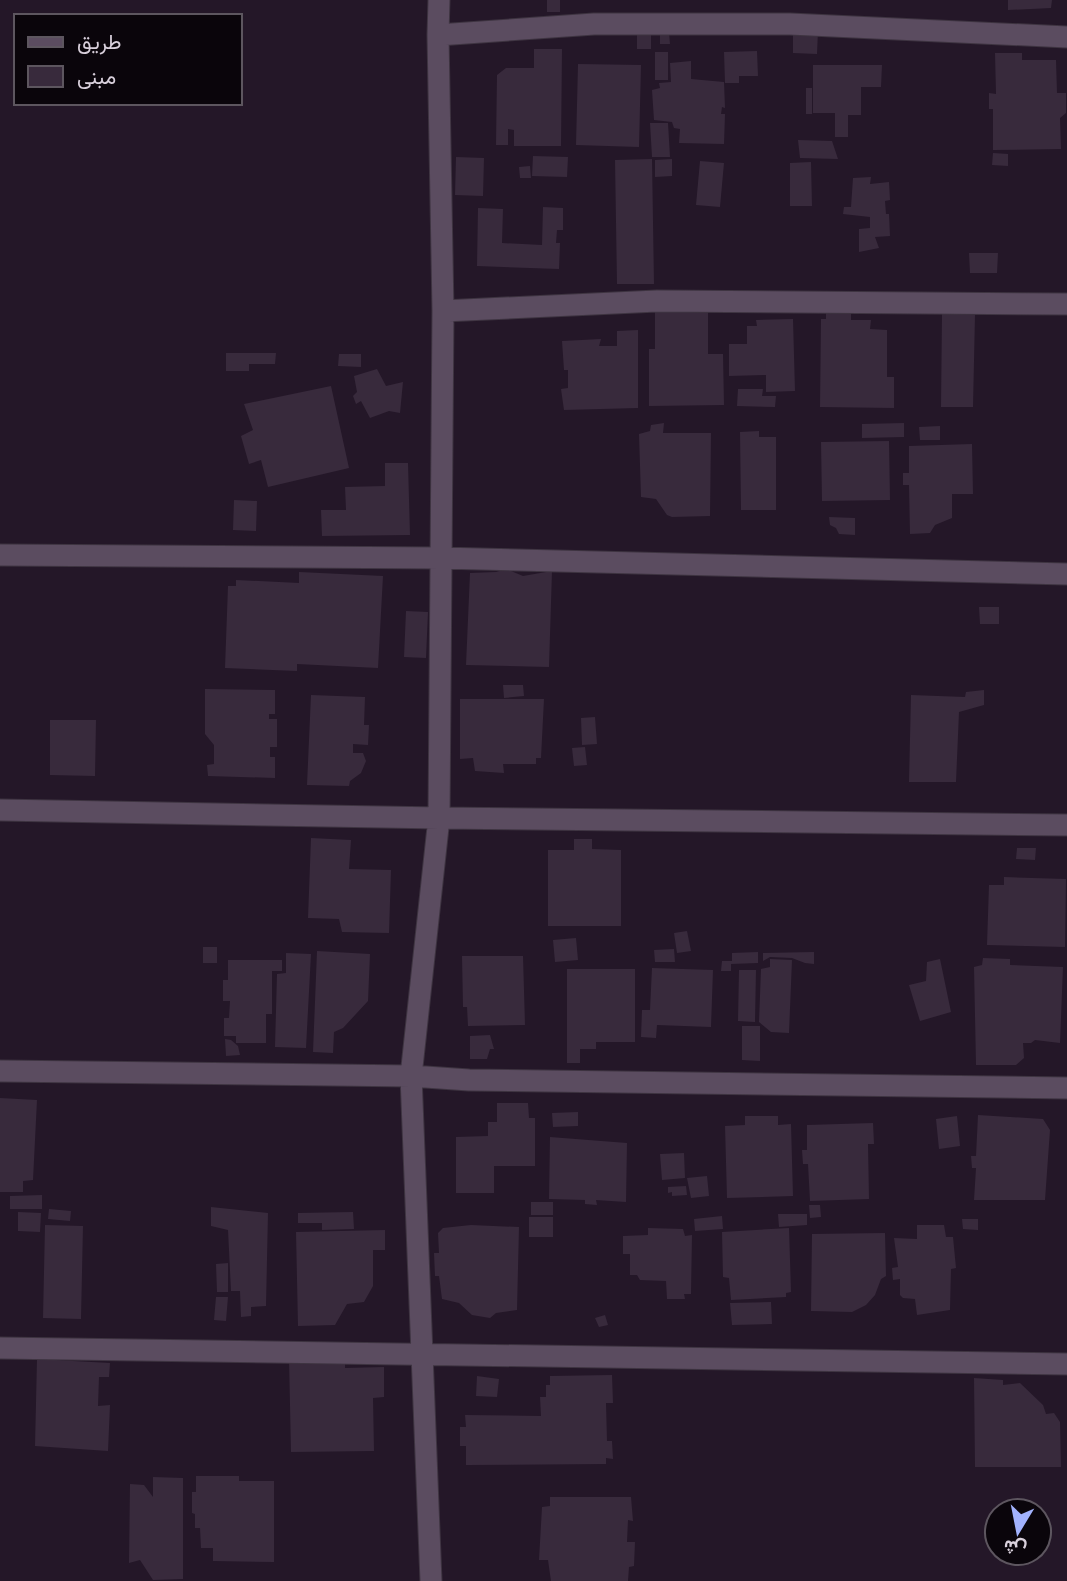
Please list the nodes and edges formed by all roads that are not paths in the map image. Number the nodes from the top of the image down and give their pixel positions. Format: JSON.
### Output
{"nodes":[{"id":1,"x":439,"y":0,"type":"edge"},
{"id":2,"x":438,"y":35,"type":"junction"},
{"id":3,"x":1067,"y":37,"type":"edge"},
{"id":4,"x":1067,"y":304,"type":"edge"},
{"id":5,"x":443,"y":311,"type":"junction"},
{"id":6,"x":0,"y":555,"type":"edge"},
{"id":7,"x":441,"y":558,"type":"junction"},
{"id":8,"x":1067,"y":574,"type":"edge"},
{"id":9,"x":0,"y":810,"type":"edge"},
{"id":10,"x":439,"y":818,"type":"junction"},
{"id":11,"x":1067,"y":825,"type":"edge"},
{"id":12,"x":0,"y":1071,"type":"edge"},
{"id":13,"x":411,"y":1076,"type":"junction"},
{"id":14,"x":1067,"y":1088,"type":"edge"},
{"id":15,"x":0,"y":1348,"type":"edge"},
{"id":16,"x":423,"y":1355,"type":"junction"},
{"id":17,"x":1067,"y":1364,"type":"edge"},
{"id":18,"x":431,"y":1581,"type":"edge"}],
"edges":[{"from":1,"to":2,"type":"street"},
{"from":2,"to":3,"type":"street"},
{"from":2,"to":5,"type":"street"},
{"from":4,"to":5,"type":"street"},
{"from":5,"to":7,"type":"street"},
{"from":6,"to":7,"type":"street"},
{"from":7,"to":8,"type":"street"},
{"from":7,"to":10,"type":"street"},
{"from":9,"to":10,"type":"street"},
{"from":10,"to":11,"type":"street"},
{"from":10,"to":13,"type":"street"},
{"from":12,"to":13,"type":"street"},
{"from":13,"to":14,"type":"street"},
{"from":13,"to":16,"type":"street"},
{"from":15,"to":16,"type":"street"},
{"from":16,"to":17,"type":"street"},
{"from":16,"to":18,"type":"street"}]}
